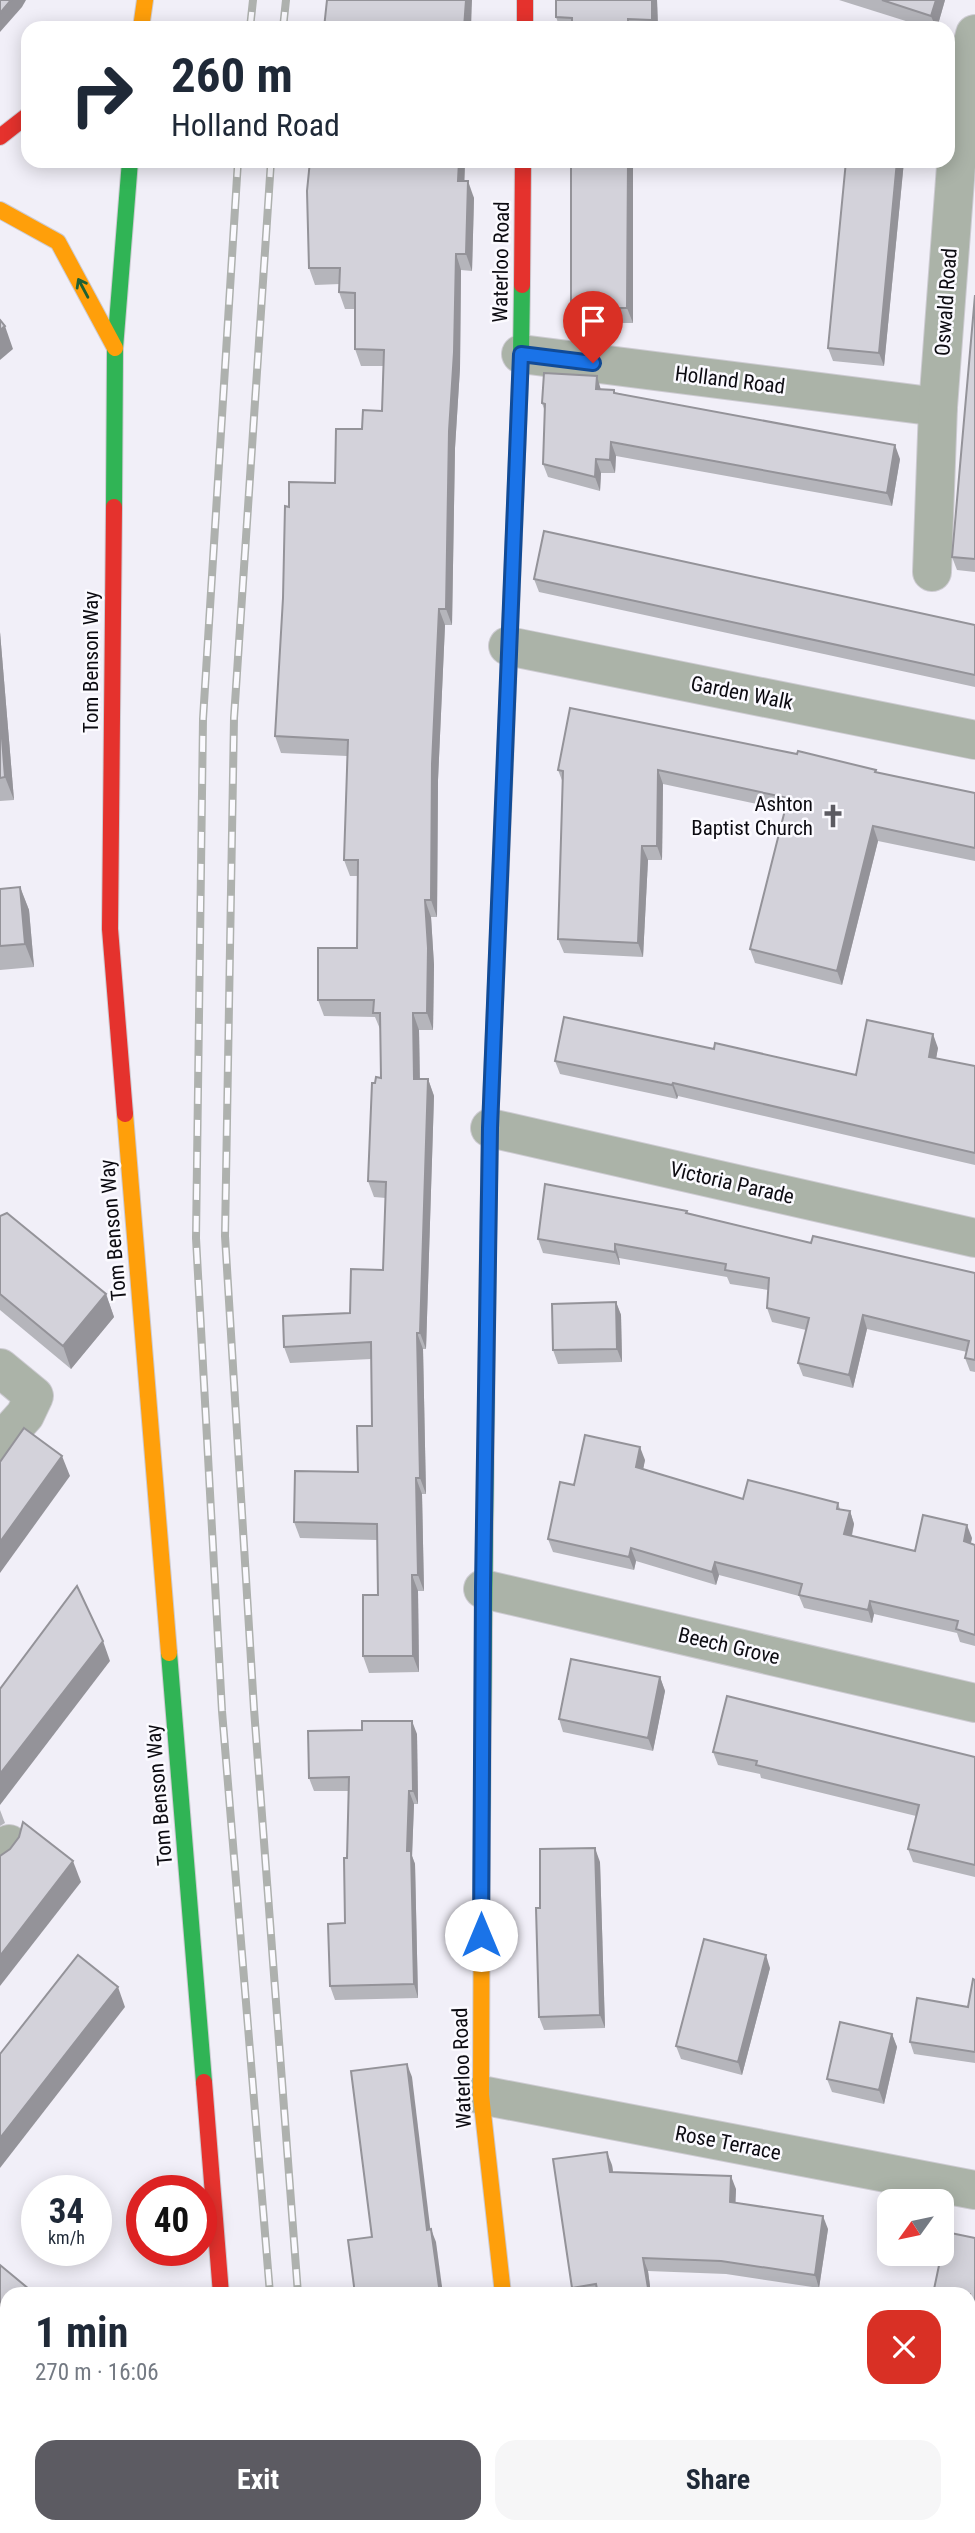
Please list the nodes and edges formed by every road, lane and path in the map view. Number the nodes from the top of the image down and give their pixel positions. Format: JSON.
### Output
{"nodes":[{"id":1,"x":145,"y":0,"type":"edge"},
{"id":2,"x":525,"y":0,"type":"edge"},
{"id":3,"x":141,"y":21,"type":"edge"},
{"id":4,"x":525,"y":21,"type":"edge"},
{"id":5,"x":975,"y":34,"type":"edge"},
{"id":6,"x":21,"y":121,"type":"edge"},
{"id":7,"x":0,"y":137,"type":"edge"},
{"id":8,"x":129,"y":168,"type":"edge"},
{"id":9,"x":523,"y":168,"type":"edge"},
{"id":10,"x":0,"y":210,"type":"edge"},
{"id":11,"x":115,"y":348,"type":"junction"},
{"id":12,"x":521,"y":354,"type":"junction"},
{"id":13,"x":939,"y":407,"type":"junction"},
{"id":14,"x":932,"y":572,"type":"dead end"},
{"id":15,"x":508,"y":646,"type":"junction"},
{"id":16,"x":975,"y":740,"type":"edge"},
{"id":17,"x":490,"y":1128,"type":"junction"},
{"id":18,"x":975,"y":1238,"type":"edge"},
{"id":19,"x":0,"y":1368,"type":"edge"},
{"id":20,"x":0,"y":1443,"type":"edge"},
{"id":21,"x":483,"y":1588,"type":"junction"},
{"id":22,"x":975,"y":1703,"type":"edge"},
{"id":23,"x":481,"y":2095,"type":"junction"},
{"id":24,"x":975,"y":2190,"type":"edge"},
{"id":25,"x":220,"y":2287,"type":"edge"},
{"id":26,"x":502,"y":2287,"type":"edge"}],
"edges":[{"from":1,"to":3,"type":"main road"},
{"from":2,"to":4,"type":"main road"},
{"from":5,"to":13,"type":"street","name":"Oswald Road"},
{"from":6,"to":7,"type":"main road"},
{"from":8,"to":11,"type":"main road","name":"Tom Benson Way"},
{"from":9,"to":12,"type":"main road","name":"Waterloo Road"},
{"from":11,"to":10,"type":"main road","one_way":true},
{"from":11,"to":25,"type":"main road","name":"Tom Benson Way"},
{"from":12,"to":13,"type":"street","name":"Holland Road"},
{"from":12,"to":15,"type":"main road","name":"Waterloo Road"},
{"from":13,"to":14,"type":"street","name":"Oswald Road"},
{"from":15,"to":16,"type":"street","name":"Garden Walk"},
{"from":15,"to":17,"type":"main road","name":"Waterloo Road"},
{"from":17,"to":18,"type":"street","name":"Victoria Parade"},
{"from":17,"to":21,"type":"main road","name":"Waterloo Road"},
{"from":19,"to":20,"type":"street"},
{"from":21,"to":22,"type":"street","name":"Beech Grove"},
{"from":21,"to":23,"type":"main road","name":"Waterloo Road"},
{"from":23,"to":24,"type":"street","name":"Rose Terrace"},
{"from":23,"to":26,"type":"main road","name":"Waterloo Road"}]}
